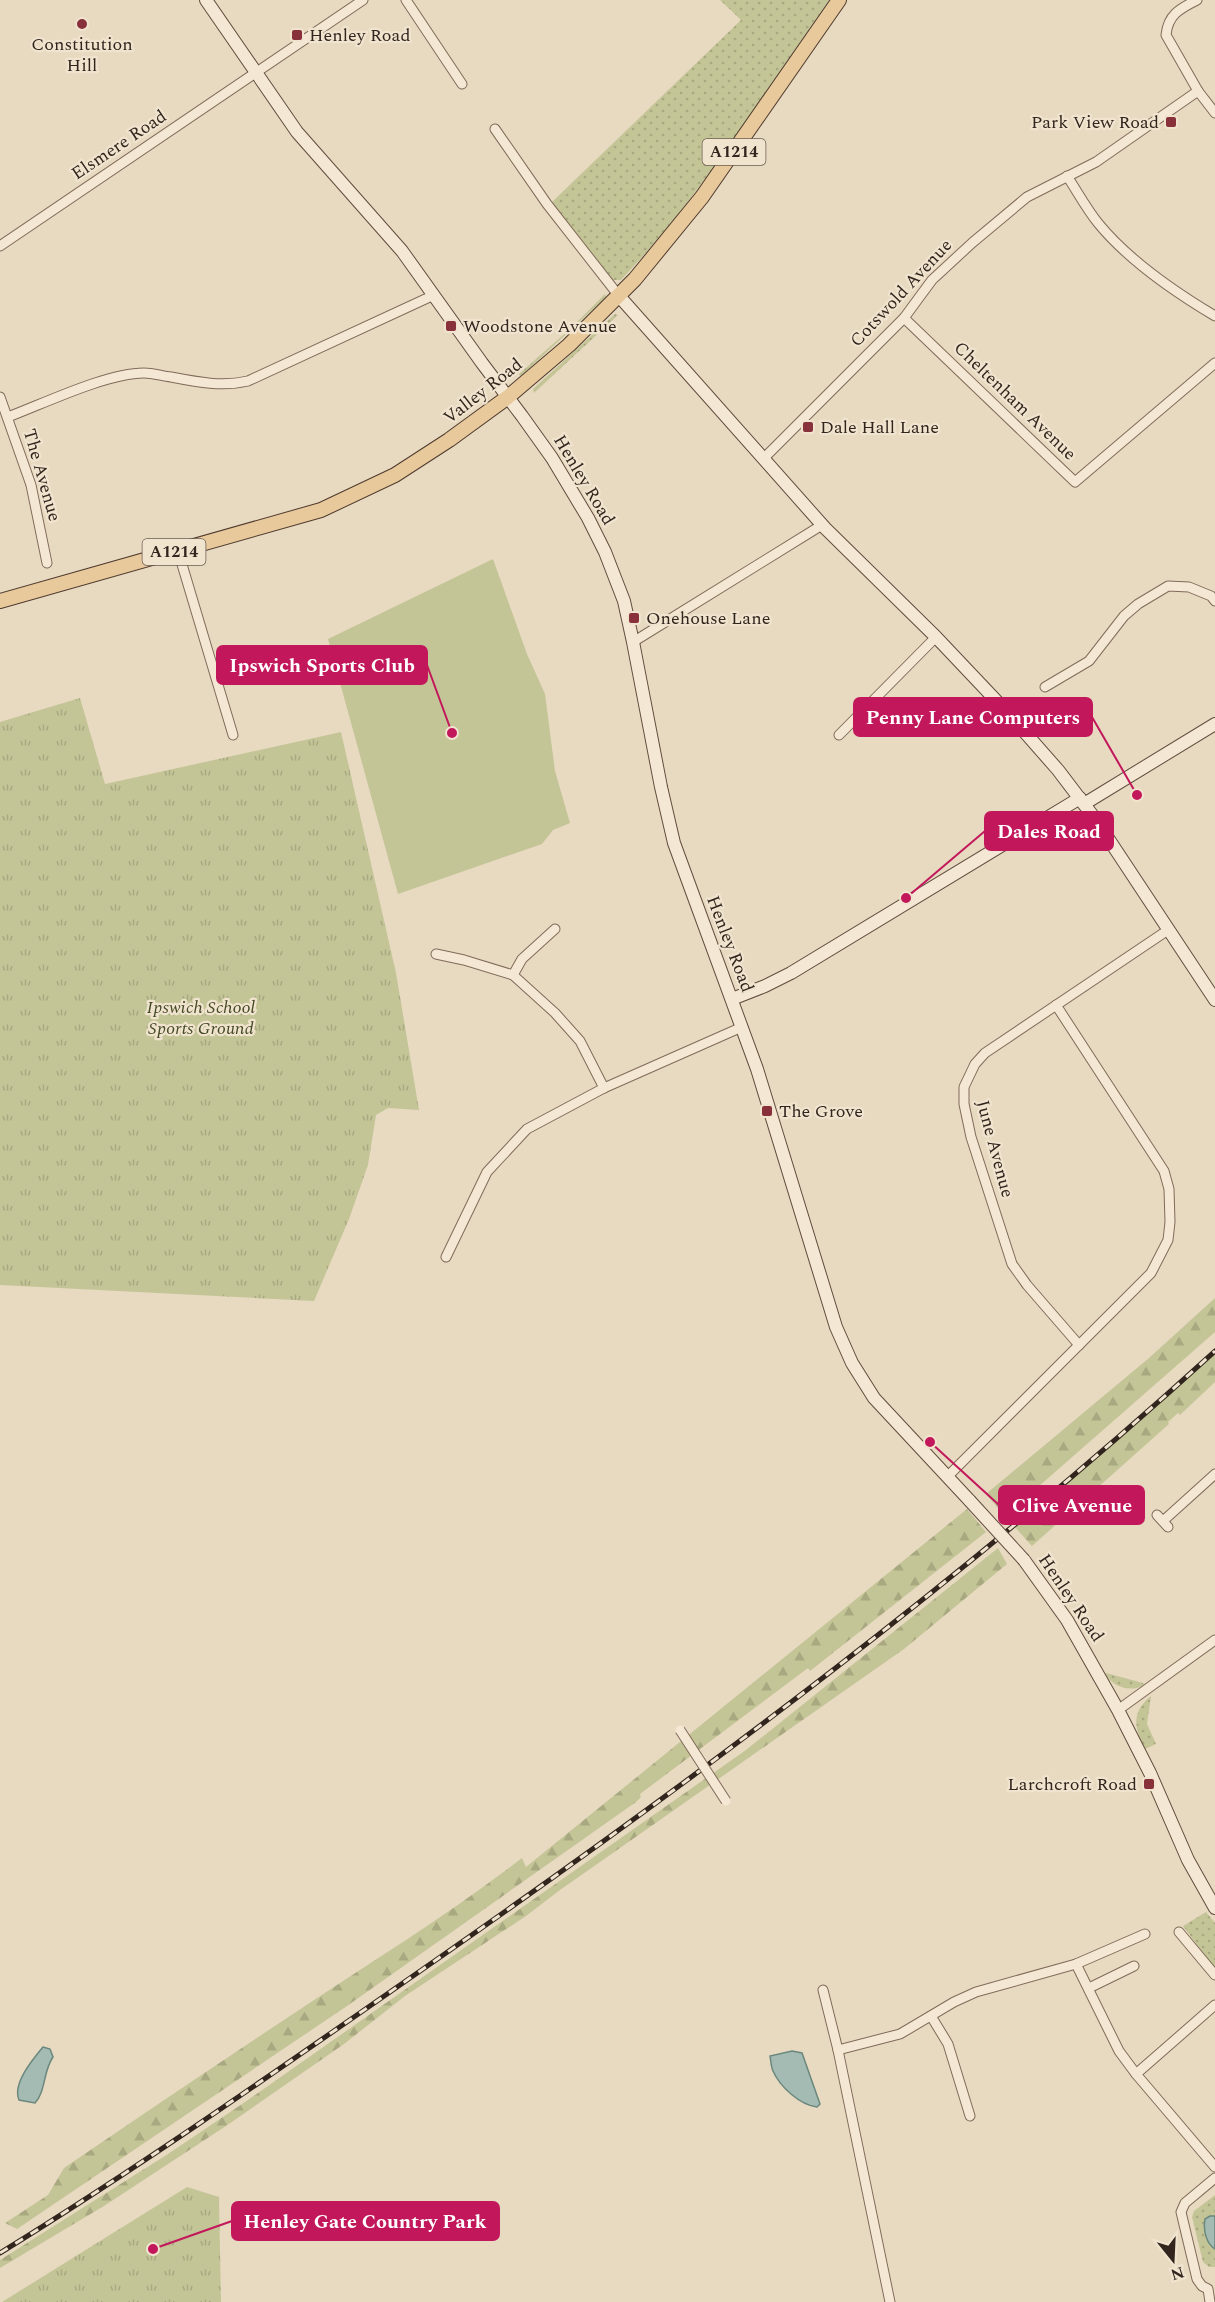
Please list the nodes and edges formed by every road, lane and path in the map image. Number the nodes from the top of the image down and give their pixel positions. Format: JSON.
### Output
{"nodes":[{"id":1,"x":206,"y":0,"type":"edge"},
{"id":2,"x":363,"y":0,"type":"edge"},
{"id":3,"x":406,"y":0,"type":"edge"},
{"id":4,"x":839,"y":0,"type":"edge"},
{"id":5,"x":1197,"y":0,"type":"edge"},
{"id":6,"x":256,"y":72,"type":"junction"},
{"id":7,"x":462,"y":84,"type":"dead end"},
{"id":8,"x":1198,"y":91,"type":"junction"},
{"id":9,"x":1215,"y":113,"type":"edge"},
{"id":10,"x":495,"y":129,"type":"dead end"},
{"id":11,"x":1066,"y":176,"type":"junction"},
{"id":12,"x":0,"y":246,"type":"edge"},
{"id":13,"x":434,"y":295,"type":"junction"},
{"id":14,"x":619,"y":296,"type":"junction"},
{"id":15,"x":1215,"y":316,"type":"edge"},
{"id":16,"x":904,"y":318,"type":"junction"},
{"id":17,"x":1215,"y":363,"type":"edge"},
{"id":18,"x":0,"y":397,"type":"edge"},
{"id":19,"x":508,"y":398,"type":"junction"},
{"id":20,"x":8,"y":417,"type":"junction"},
{"id":21,"x":764,"y":458,"type":"junction"},
{"id":22,"x":822,"y":525,"type":"junction"},
{"id":23,"x":178,"y":551,"type":"junction"},
{"id":24,"x":47,"y":563,"type":"dead end"},
{"id":25,"x":1214,"y":596,"type":"edge"},
{"id":26,"x":0,"y":601,"type":"edge"},
{"id":27,"x":936,"y":637,"type":"junction"},
{"id":28,"x":633,"y":642,"type":"junction"},
{"id":29,"x":1045,"y":687,"type":"dead end"},
{"id":30,"x":1215,"y":724,"type":"edge"},
{"id":31,"x":233,"y":735,"type":"dead end"},
{"id":32,"x":839,"y":735,"type":"dead end"},
{"id":33,"x":1082,"y":801,"type":"junction"},
{"id":34,"x":555,"y":929,"type":"dead end"},
{"id":35,"x":1168,"y":930,"type":"junction"},
{"id":36,"x":436,"y":954,"type":"dead end"},
{"id":37,"x":513,"y":975,"type":"junction"},
{"id":38,"x":732,"y":999,"type":"junction"},
{"id":39,"x":1215,"y":1000,"type":"edge"},
{"id":40,"x":1056,"y":1005,"type":"junction"},
{"id":41,"x":742,"y":1027,"type":"junction"},
{"id":42,"x":604,"y":1089,"type":"junction"},
{"id":43,"x":446,"y":1257,"type":"dead end"},
{"id":44,"x":1079,"y":1345,"type":"junction"},
{"id":45,"x":1215,"y":1474,"type":"edge"},
{"id":46,"x":948,"y":1476,"type":"junction"},
{"id":47,"x":1162,"y":1521,"type":"dead end"},
{"id":48,"x":1215,"y":1640,"type":"edge"},
{"id":49,"x":1118,"y":1710,"type":"junction"},
{"id":50,"x":680,"y":1730,"type":"dead end"},
{"id":51,"x":726,"y":1801,"type":"dead end"},
{"id":52,"x":1215,"y":1908,"type":"edge"},
{"id":53,"x":1179,"y":1932,"type":"dead end"},
{"id":54,"x":1145,"y":1934,"type":"dead end"},
{"id":55,"x":1076,"y":1964,"type":"junction"},
{"id":56,"x":1134,"y":1966,"type":"dead end"},
{"id":57,"x":1215,"y":1975,"type":"edge"},
{"id":58,"x":1089,"y":1988,"type":"junction"},
{"id":59,"x":823,"y":1990,"type":"dead end"},
{"id":60,"x":1215,"y":2005,"type":"edge"},
{"id":61,"x":931,"y":2016,"type":"junction"},
{"id":62,"x":838,"y":2050,"type":"junction"},
{"id":63,"x":1136,"y":2074,"type":"junction"},
{"id":64,"x":970,"y":2116,"type":"dead end"},
{"id":65,"x":1215,"y":2167,"type":"edge"},
{"id":66,"x":1215,"y":2178,"type":"edge"},
{"id":67,"x":1211,"y":2288,"type":"edge"},
{"id":68,"x":890,"y":2302,"type":"edge"},
{"id":69,"x":1210,"y":2302,"type":"edge"}],
"edges":[{"from":1,"to":6,"type":"street","name":"Henley Road"},
{"from":2,"to":6,"type":"street"},
{"from":3,"to":7,"type":"street"},
{"from":4,"to":14,"type":"main road","name":"Valley Road","number":"A1214"},
{"from":5,"to":8,"type":"street"},
{"from":6,"to":12,"type":"street","name":"Elsmere Road"},
{"from":6,"to":13,"type":"street","name":"Henley Road"},
{"from":8,"to":9,"type":"street"},
{"from":8,"to":11,"type":"street","name":"Cotswold Avenue"},
{"from":10,"to":14,"type":"street"},
{"from":11,"to":15,"type":"street"},
{"from":11,"to":16,"type":"street","name":"Cotswold Avenue"},
{"from":13,"to":19,"type":"street","name":"Henley Road"},
{"from":13,"to":20,"type":"street"},
{"from":14,"to":19,"type":"main road","name":"Valley Road","number":"A1214"},
{"from":14,"to":21,"type":"street"},
{"from":16,"to":17,"type":"street","name":"Cheltenham Avenue"},
{"from":16,"to":21,"type":"street","name":"Cotswold Avenue"},
{"from":18,"to":20,"type":"street","name":"The Avenue"},
{"from":19,"to":23,"type":"main road","name":"Valley Road","number":"A1214"},
{"from":19,"to":28,"type":"street","name":"Henley Road"},
{"from":20,"to":24,"type":"street","name":"The Avenue"},
{"from":21,"to":22,"type":"street"},
{"from":22,"to":27,"type":"street"},
{"from":22,"to":28,"type":"street"},
{"from":23,"to":26,"type":"main road","name":"Valley Road","number":"A1214"},
{"from":23,"to":31,"type":"street"},
{"from":25,"to":29,"type":"street"},
{"from":27,"to":32,"type":"street"},
{"from":27,"to":33,"type":"street"},
{"from":28,"to":38,"type":"street","name":"Henley Road"},
{"from":30,"to":33,"type":"street"},
{"from":33,"to":35,"type":"street"},
{"from":33,"to":38,"type":"street"},
{"from":34,"to":37,"type":"street"},
{"from":35,"to":39,"type":"street"},
{"from":35,"to":40,"type":"street","name":"June Avenue"},
{"from":36,"to":37,"type":"street"},
{"from":37,"to":42,"type":"street"},
{"from":38,"to":41,"type":"street","name":"Henley Road"},
{"from":40,"to":44,"type":"street"},
{"from":40,"to":44,"type":"street","name":"June Avenue"},
{"from":41,"to":42,"type":"street"},
{"from":41,"to":46,"type":"street","name":"Henley Road"},
{"from":42,"to":43,"type":"street"},
{"from":44,"to":46,"type":"street"},
{"from":45,"to":47,"type":"street"},
{"from":46,"to":49,"type":"street","name":"Henley Road","bridge":true},
{"from":48,"to":49,"type":"street"},
{"from":49,"to":52,"type":"street","name":"Henley Road"},
{"from":50,"to":51,"type":"street","bridge":true},
{"from":53,"to":57,"type":"street"},
{"from":54,"to":55,"type":"street"},
{"from":55,"to":58,"type":"street"},
{"from":55,"to":61,"type":"street"},
{"from":56,"to":58,"type":"street"},
{"from":58,"to":63,"type":"street"},
{"from":59,"to":62,"type":"street"},
{"from":60,"to":63,"type":"street"},
{"from":61,"to":62,"type":"street"},
{"from":61,"to":64,"type":"street"},
{"from":62,"to":68,"type":"street"},
{"from":63,"to":65,"type":"street"},
{"from":66,"to":67,"type":"street"},
{"from":67,"to":69,"type":"street"}]}
